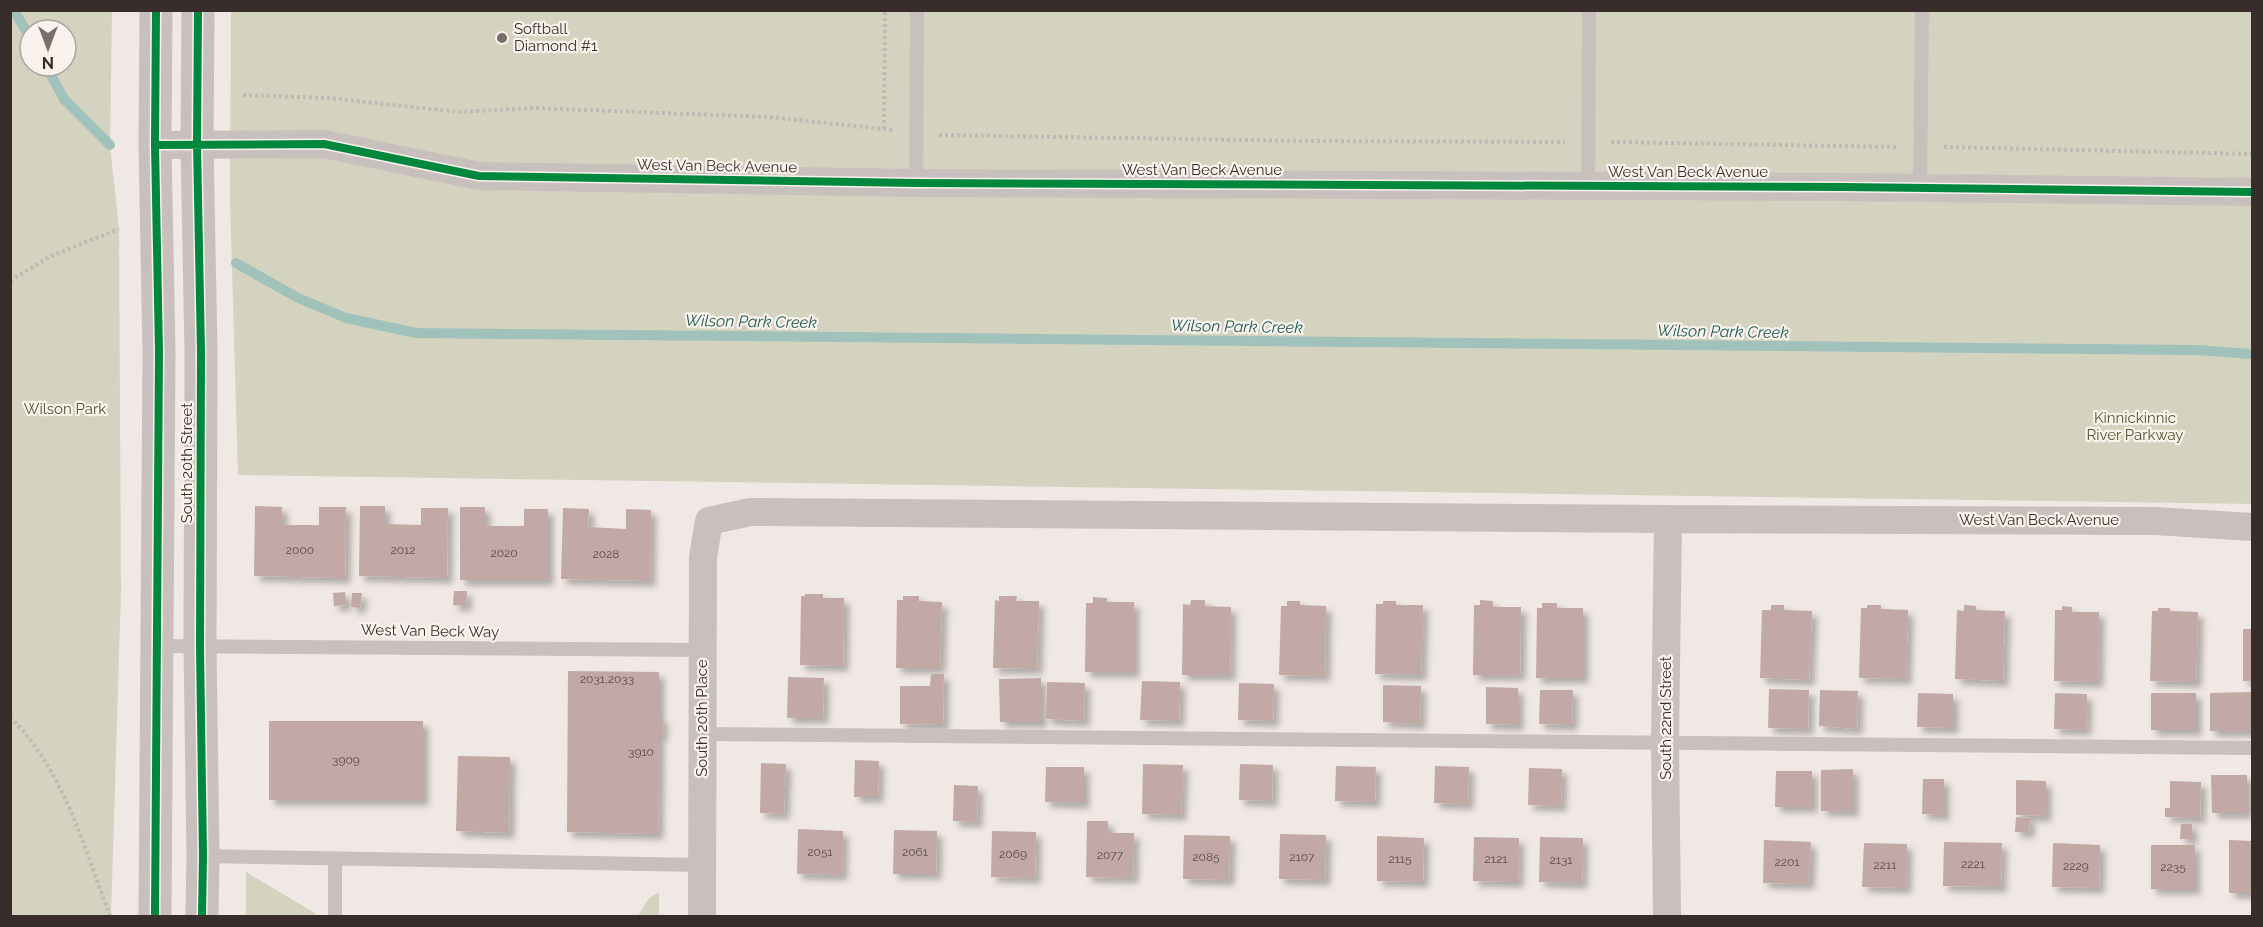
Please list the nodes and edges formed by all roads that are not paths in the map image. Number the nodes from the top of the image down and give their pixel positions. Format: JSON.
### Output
{"nodes":[{"id":1,"x":156,"y":10,"type":"edge"},
{"id":2,"x":198,"y":10,"type":"edge"},
{"id":3,"x":917,"y":10,"type":"edge"},
{"id":4,"x":1588,"y":10,"type":"edge"},
{"id":5,"x":1922,"y":10,"type":"edge"},
{"id":6,"x":197,"y":144,"type":"junction"},
{"id":7,"x":155,"y":145,"type":"junction"},
{"id":8,"x":916,"y":183,"type":"junction"},
{"id":9,"x":1588,"y":185,"type":"junction"},
{"id":10,"x":1920,"y":188,"type":"junction"},
{"id":11,"x":2253,"y":192,"type":"edge"},
{"id":12,"x":1668,"y":519,"type":"junction"},
{"id":13,"x":709,"y":520,"type":"joint"},
{"id":14,"x":2253,"y":527,"type":"edge"},
{"id":15,"x":157,"y":646,"type":"junction"},
{"id":16,"x":200,"y":647,"type":"junction"},
{"id":17,"x":702,"y":650,"type":"junction"},
{"id":18,"x":702,"y":734,"type":"junction"},
{"id":19,"x":1665,"y":742,"type":"junction"},
{"id":20,"x":2253,"y":748,"type":"edge"},
{"id":21,"x":203,"y":856,"type":"junction"},
{"id":22,"x":335,"y":858,"type":"junction"},
{"id":23,"x":701,"y":865,"type":"junction"},
{"id":24,"x":155,"y":916,"type":"edge"},
{"id":25,"x":202,"y":916,"type":"edge"},
{"id":26,"x":335,"y":916,"type":"edge"},
{"id":27,"x":702,"y":916,"type":"edge"},
{"id":28,"x":1667,"y":916,"type":"edge"}],
"edges":[{"from":1,"to":7,"type":"street","name":"South 20th Street"},
{"from":2,"to":6,"type":"street","name":"South 20th Street"},
{"from":3,"to":8,"type":"lane"},
{"from":4,"to":9,"type":"lane"},
{"from":5,"to":10,"type":"lane"},
{"from":6,"to":7,"type":"street","name":"West Van Beck Avenue"},
{"from":6,"to":8,"type":"street","name":"West Van Beck Avenue"},
{"from":6,"to":16,"type":"street","name":"South 20th Street"},
{"from":7,"to":15,"type":"street","name":"South 20th Street"},
{"from":8,"to":9,"type":"street","name":"West Van Beck Avenue"},
{"from":9,"to":10,"type":"street","name":"West Van Beck Avenue"},
{"from":10,"to":11,"type":"street","name":"West Van Beck Avenue"},
{"from":12,"to":13,"type":"street","name":"West Van Beck Avenue"},
{"from":12,"to":14,"type":"street","name":"West Van Beck Avenue"},
{"from":12,"to":19,"type":"street","name":"South 22nd Street"},
{"from":13,"to":17,"type":"street","name":"South 20th Place"},
{"from":15,"to":16,"type":"lane","name":"West Van Beck Way"},
{"from":15,"to":24,"type":"street","name":"South 20th Street"},
{"from":16,"to":17,"type":"lane","name":"West Van Beck Way"},
{"from":16,"to":21,"type":"street","name":"South 20th Street"},
{"from":17,"to":18,"type":"street","name":"South 20th Place"},
{"from":18,"to":19,"type":"lane"},
{"from":18,"to":23,"type":"street","name":"South 20th Place"},
{"from":19,"to":20,"type":"lane"},
{"from":19,"to":28,"type":"street","name":"South 22nd Street"},
{"from":21,"to":22,"type":"lane"},
{"from":21,"to":25,"type":"street","name":"South 20th Street"},
{"from":22,"to":23,"type":"lane"},
{"from":22,"to":26,"type":"lane"},
{"from":23,"to":27,"type":"street","name":"South 20th Place"}]}
